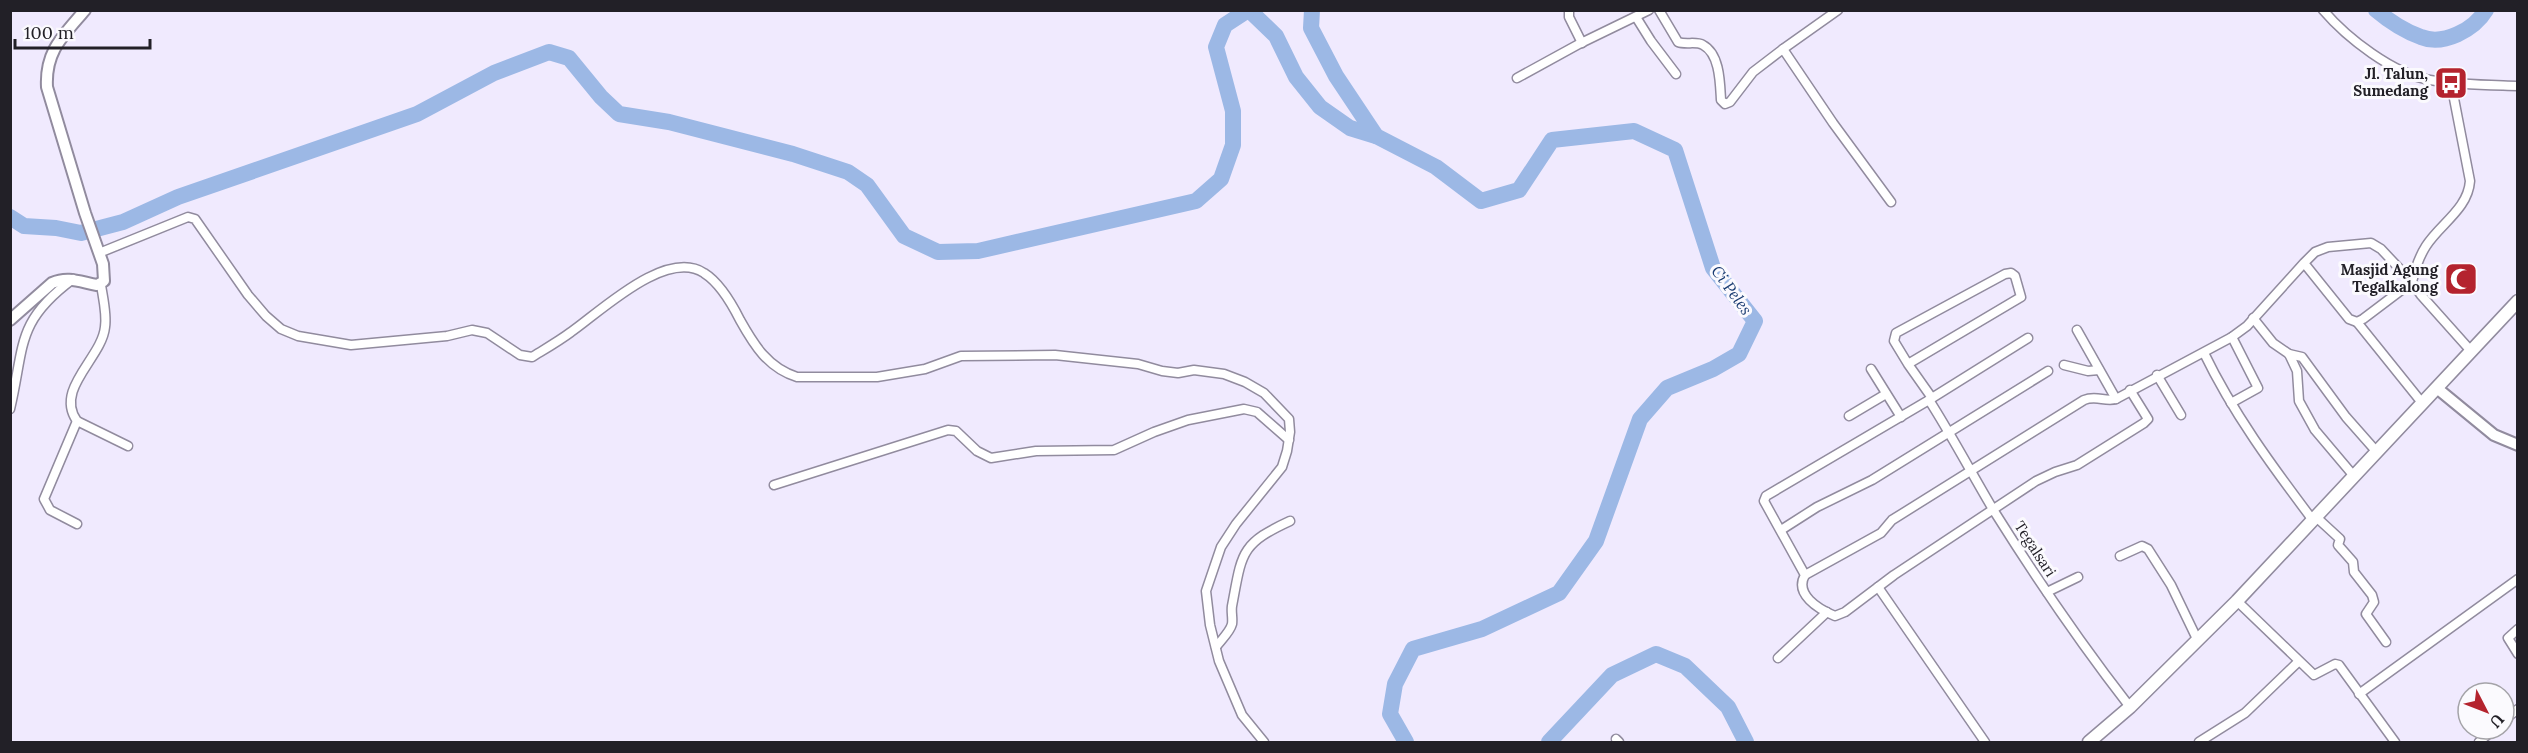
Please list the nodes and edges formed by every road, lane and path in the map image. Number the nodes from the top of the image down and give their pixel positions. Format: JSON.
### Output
{"nodes":[{"id":1,"x":85,"y":10,"type":"edge"},
{"id":2,"x":1569,"y":10,"type":"edge"},
{"id":3,"x":1649,"y":10,"type":"edge"},
{"id":4,"x":1659,"y":10,"type":"edge"},
{"id":5,"x":1838,"y":10,"type":"edge"},
{"id":6,"x":2324,"y":10,"type":"edge"},
{"id":7,"x":1636,"y":18,"type":"junction"},
{"id":8,"x":1582,"y":42,"type":"junction"},
{"id":9,"x":1783,"y":49,"type":"junction"},
{"id":10,"x":1676,"y":74,"type":"dead end"},
{"id":11,"x":1517,"y":78,"type":"dead end"},
{"id":12,"x":2451,"y":83,"type":"junction"},
{"id":13,"x":2517,"y":86,"type":"edge"},
{"id":14,"x":1891,"y":202,"type":"dead end"},
{"id":15,"x":99,"y":254,"type":"junction"},
{"id":16,"x":2304,"y":263,"type":"junction"},
{"id":17,"x":74,"y":279,"type":"junction"},
{"id":18,"x":2412,"y":282,"type":"junction"},
{"id":19,"x":101,"y":285,"type":"junction"},
{"id":20,"x":2517,"y":301,"type":"edge"},
{"id":21,"x":2253,"y":318,"type":"junction"},
{"id":22,"x":10,"y":320,"type":"edge"},
{"id":23,"x":2357,"y":322,"type":"junction"},
{"id":24,"x":2077,"y":330,"type":"dead end"},
{"id":25,"x":2232,"y":337,"type":"junction"},
{"id":26,"x":2028,"y":338,"type":"dead end"},
{"id":27,"x":2471,"y":351,"type":"junction"},
{"id":28,"x":2204,"y":353,"type":"junction"},
{"id":29,"x":2289,"y":354,"type":"junction"},
{"id":30,"x":1908,"y":364,"type":"junction"},
{"id":31,"x":2064,"y":365,"type":"dead end"},
{"id":32,"x":1871,"y":369,"type":"dead end"},
{"id":33,"x":2099,"y":370,"type":"junction"},
{"id":34,"x":2048,"y":371,"type":"dead end"},
{"id":35,"x":2157,"y":375,"type":"junction"},
{"id":36,"x":2438,"y":389,"type":"junction"},
{"id":37,"x":2130,"y":390,"type":"junction"},
{"id":38,"x":1886,"y":393,"type":"junction"},
{"id":39,"x":1930,"y":399,"type":"junction"},
{"id":40,"x":2116,"y":399,"type":"junction"},
{"id":41,"x":2231,"y":403,"type":"junction"},
{"id":42,"x":2423,"y":404,"type":"junction"},
{"id":43,"x":10,"y":409,"type":"edge"},
{"id":44,"x":2181,"y":415,"type":"dead end"},
{"id":45,"x":1849,"y":416,"type":"dead end"},
{"id":46,"x":1901,"y":417,"type":"junction"},
{"id":47,"x":77,"y":421,"type":"junction"},
{"id":48,"x":1950,"y":433,"type":"junction"},
{"id":49,"x":1289,"y":440,"type":"junction"},
{"id":50,"x":2517,"y":445,"type":"edge"},
{"id":51,"x":128,"y":446,"type":"dead end"},
{"id":52,"x":2376,"y":451,"type":"junction"},
{"id":53,"x":1972,"y":471,"type":"junction"},
{"id":54,"x":2352,"y":475,"type":"junction"},
{"id":55,"x":774,"y":485,"type":"dead end"},
{"id":56,"x":1993,"y":509,"type":"junction"},
{"id":57,"x":2314,"y":518,"type":"junction"},
{"id":58,"x":1290,"y":521,"type":"dead end"},
{"id":59,"x":77,"y":524,"type":"dead end"},
{"id":60,"x":1781,"y":530,"type":"junction"},
{"id":61,"x":2120,"y":556,"type":"dead end"},
{"id":62,"x":1804,"y":575,"type":"junction"},
{"id":63,"x":2078,"y":577,"type":"dead end"},
{"id":64,"x":2517,"y":579,"type":"edge"},
{"id":65,"x":1878,"y":587,"type":"junction"},
{"id":66,"x":2047,"y":592,"type":"junction"},
{"id":67,"x":2237,"y":601,"type":"junction"},
{"id":68,"x":1827,"y":612,"type":"junction"},
{"id":69,"x":2517,"y":629,"type":"edge"},
{"id":70,"x":2198,"y":641,"type":"junction"},
{"id":71,"x":2386,"y":642,"type":"dead end"},
{"id":72,"x":1216,"y":647,"type":"junction"},
{"id":73,"x":2517,"y":654,"type":"edge"},
{"id":74,"x":1778,"y":658,"type":"dead end"},
{"id":75,"x":2298,"y":662,"type":"junction"},
{"id":76,"x":2359,"y":694,"type":"junction"},
{"id":77,"x":2130,"y":706,"type":"junction"},
{"id":78,"x":1263,"y":742,"type":"edge"},
{"id":79,"x":1985,"y":742,"type":"edge"},
{"id":80,"x":2089,"y":742,"type":"edge"},
{"id":81,"x":2199,"y":742,"type":"edge"},
{"id":82,"x":2396,"y":742,"type":"edge"}],
"edges":[{"from":1,"to":15,"type":"street"},
{"from":2,"to":8,"type":"street"},
{"from":3,"to":7,"type":"street"},
{"from":4,"to":9,"type":"street"},
{"from":5,"to":9,"type":"street"},
{"from":6,"to":12,"type":"street"},
{"from":7,"to":8,"type":"street"},
{"from":7,"to":10,"type":"street"},
{"from":8,"to":11,"type":"street"},
{"from":9,"to":14,"type":"street"},
{"from":12,"to":13,"type":"street"},
{"from":12,"to":18,"type":"street"},
{"from":15,"to":19,"type":"street"},
{"from":15,"to":49,"type":"street"},
{"from":16,"to":18,"type":"street"},
{"from":16,"to":21,"type":"street"},
{"from":16,"to":23,"type":"street"},
{"from":17,"to":19,"type":"street"},
{"from":17,"to":22,"type":"street"},
{"from":17,"to":43,"type":"street"},
{"from":18,"to":23,"type":"street"},
{"from":18,"to":27,"type":"street"},
{"from":19,"to":47,"type":"street"},
{"from":20,"to":27,"type":"main road"},
{"from":21,"to":25,"type":"street"},
{"from":21,"to":29,"type":"street"},
{"from":23,"to":42,"type":"street"},
{"from":24,"to":33,"type":"street"},
{"from":25,"to":28,"type":"street"},
{"from":25,"to":41,"type":"street"},
{"from":26,"to":39,"type":"street"},
{"from":27,"to":36,"type":"main road"},
{"from":28,"to":35,"type":"street"},
{"from":28,"to":41,"type":"street"},
{"from":29,"to":52,"type":"street"},
{"from":29,"to":54,"type":"street"},
{"from":30,"to":30,"type":"street","name":"Tegalsari"},
{"from":30,"to":39,"type":"street","name":"Tegalsari"},
{"from":31,"to":33,"type":"street"},
{"from":32,"to":38,"type":"street"},
{"from":33,"to":40,"type":"street"},
{"from":34,"to":48,"type":"street"},
{"from":35,"to":37,"type":"street"},
{"from":35,"to":44,"type":"street"},
{"from":36,"to":42,"type":"main road"},
{"from":36,"to":50,"type":"street"},
{"from":37,"to":40,"type":"street"},
{"from":37,"to":56,"type":"street"},
{"from":38,"to":45,"type":"street"},
{"from":38,"to":46,"type":"street"},
{"from":39,"to":46,"type":"street"},
{"from":39,"to":48,"type":"street","name":"Tegalsari"},
{"from":40,"to":53,"type":"street"},
{"from":41,"to":57,"type":"street"},
{"from":42,"to":52,"type":"main road"},
{"from":46,"to":60,"type":"street"},
{"from":47,"to":51,"type":"street"},
{"from":47,"to":59,"type":"street"},
{"from":48,"to":53,"type":"street","name":"Tegalsari"},
{"from":48,"to":60,"type":"street"},
{"from":49,"to":55,"type":"street"},
{"from":49,"to":72,"type":"street"},
{"from":52,"to":54,"type":"main road"},
{"from":53,"to":56,"type":"street","name":"Tegalsari"},
{"from":53,"to":62,"type":"street"},
{"from":54,"to":57,"type":"main road"},
{"from":56,"to":65,"type":"street"},
{"from":56,"to":66,"type":"street","name":"Tegalsari"},
{"from":57,"to":67,"type":"main road"},
{"from":57,"to":71,"type":"street"},
{"from":58,"to":72,"type":"street"},
{"from":60,"to":62,"type":"street"},
{"from":61,"to":70,"type":"street"},
{"from":62,"to":68,"type":"street"},
{"from":63,"to":66,"type":"street"},
{"from":64,"to":76,"type":"street"},
{"from":65,"to":68,"type":"street"},
{"from":65,"to":79,"type":"street"},
{"from":66,"to":77,"type":"street","name":"Tegalsari"},
{"from":67,"to":70,"type":"main road"},
{"from":67,"to":75,"type":"street"},
{"from":68,"to":74,"type":"street"},
{"from":69,"to":73,"type":"street"},
{"from":70,"to":77,"type":"main road"},
{"from":72,"to":78,"type":"street"},
{"from":75,"to":76,"type":"street"},
{"from":75,"to":81,"type":"street"},
{"from":76,"to":82,"type":"street"},
{"from":77,"to":80,"type":"main road"}]}
